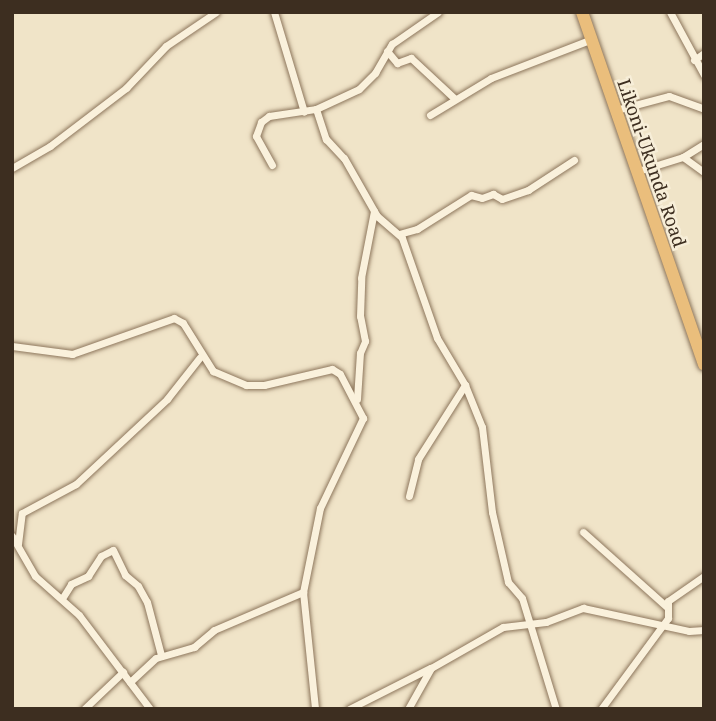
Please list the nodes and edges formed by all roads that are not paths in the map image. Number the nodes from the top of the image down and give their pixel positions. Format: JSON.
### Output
{"nodes":[{"id":1,"x":216,"y":12,"type":"edge"},
{"id":2,"x":274,"y":12,"type":"edge"},
{"id":3,"x":438,"y":12,"type":"edge"},
{"id":4,"x":582,"y":12,"type":"edge"},
{"id":5,"x":670,"y":12,"type":"edge"},
{"id":6,"x":592,"y":39,"type":"junction"},
{"id":7,"x":387,"y":51,"type":"junction"},
{"id":8,"x":704,"y":53,"type":"edge"},
{"id":9,"x":694,"y":60,"type":"junction"},
{"id":10,"x":704,"y":75,"type":"edge"},
{"id":11,"x":455,"y":99,"type":"junction"},
{"id":12,"x":704,"y":108,"type":"edge"},
{"id":13,"x":316,"y":109,"type":"junction"},
{"id":14,"x":615,"y":110,"type":"junction"},
{"id":15,"x":304,"y":112,"type":"junction"},
{"id":16,"x":430,"y":114,"type":"dead end"},
{"id":17,"x":704,"y":144,"type":"edge"},
{"id":18,"x":683,"y":156,"type":"junction"},
{"id":19,"x":574,"y":160,"type":"dead end"},
{"id":20,"x":272,"y":165,"type":"dead end"},
{"id":21,"x":12,"y":168,"type":"edge"},
{"id":22,"x":638,"y":171,"type":"junction"},
{"id":23,"x":704,"y":172,"type":"edge"},
{"id":24,"x":374,"y":211,"type":"junction"},
{"id":25,"x":399,"y":234,"type":"junction"},
{"id":26,"x":12,"y":346,"type":"edge"},
{"id":27,"x":201,"y":357,"type":"junction"},
{"id":28,"x":704,"y":365,"type":"edge"},
{"id":29,"x":465,"y":384,"type":"junction"},
{"id":30,"x":356,"y":400,"type":"junction"},
{"id":31,"x":409,"y":496,"type":"dead end"},
{"id":32,"x":583,"y":532,"type":"dead end"},
{"id":33,"x":12,"y":536,"type":"edge"},
{"id":34,"x":18,"y":544,"type":"junction"},
{"id":35,"x":704,"y":576,"type":"edge"},
{"id":36,"x":303,"y":592,"type":"junction"},
{"id":37,"x":63,"y":597,"type":"junction"},
{"id":38,"x":667,"y":607,"type":"junction"},
{"id":39,"x":530,"y":624,"type":"junction"},
{"id":40,"x":660,"y":625,"type":"junction"},
{"id":41,"x":704,"y":630,"type":"edge"},
{"id":42,"x":161,"y":655,"type":"junction"},
{"id":43,"x":431,"y":668,"type":"junction"},
{"id":44,"x":123,"y":672,"type":"junction"},
{"id":45,"x":130,"y":682,"type":"junction"},
{"id":46,"x":84,"y":709,"type":"edge"},
{"id":47,"x":150,"y":709,"type":"edge"},
{"id":48,"x":316,"y":709,"type":"edge"},
{"id":49,"x":349,"y":709,"type":"edge"},
{"id":50,"x":408,"y":709,"type":"edge"},
{"id":51,"x":556,"y":709,"type":"edge"},
{"id":52,"x":601,"y":709,"type":"edge"}],
"edges":[{"from":1,"to":21,"type":"street"},
{"from":2,"to":15,"type":"street"},
{"from":3,"to":7,"type":"street"},
{"from":4,"to":6,"type":"highway","name":"Likoni-Ukunda Road"},
{"from":5,"to":9,"type":"street"},
{"from":6,"to":11,"type":"street"},
{"from":6,"to":14,"type":"highway","name":"Likoni-Ukunda Road"},
{"from":7,"to":11,"type":"street"},
{"from":7,"to":13,"type":"street"},
{"from":8,"to":9,"type":"street"},
{"from":9,"to":10,"type":"street"},
{"from":11,"to":16,"type":"street"},
{"from":12,"to":14,"type":"street"},
{"from":13,"to":15,"type":"street"},
{"from":13,"to":24,"type":"street"},
{"from":14,"to":22,"type":"highway","name":"Likoni-Ukunda Road"},
{"from":15,"to":20,"type":"street"},
{"from":17,"to":18,"type":"street"},
{"from":18,"to":22,"type":"street"},
{"from":18,"to":23,"type":"street"},
{"from":19,"to":25,"type":"street"},
{"from":22,"to":28,"type":"highway","name":"Likoni-Ukunda Road"},
{"from":24,"to":25,"type":"street"},
{"from":24,"to":30,"type":"street"},
{"from":25,"to":29,"type":"street"},
{"from":26,"to":27,"type":"street"},
{"from":27,"to":30,"type":"street"},
{"from":27,"to":34,"type":"street"},
{"from":29,"to":31,"type":"street"},
{"from":29,"to":39,"type":"street"},
{"from":30,"to":36,"type":"street"},
{"from":32,"to":38,"type":"street"},
{"from":33,"to":34,"type":"street"},
{"from":34,"to":37,"type":"street"},
{"from":35,"to":38,"type":"street"},
{"from":36,"to":42,"type":"street"},
{"from":36,"to":48,"type":"street"},
{"from":37,"to":42,"type":"street"},
{"from":37,"to":44,"type":"street"},
{"from":38,"to":40,"type":"street"},
{"from":39,"to":40,"type":"street"},
{"from":39,"to":43,"type":"street"},
{"from":39,"to":51,"type":"street"},
{"from":40,"to":41,"type":"street"},
{"from":40,"to":52,"type":"street"},
{"from":42,"to":45,"type":"street"},
{"from":43,"to":49,"type":"street"},
{"from":43,"to":50,"type":"street"},
{"from":44,"to":45,"type":"street"},
{"from":44,"to":46,"type":"street"},
{"from":45,"to":47,"type":"street"}]}
